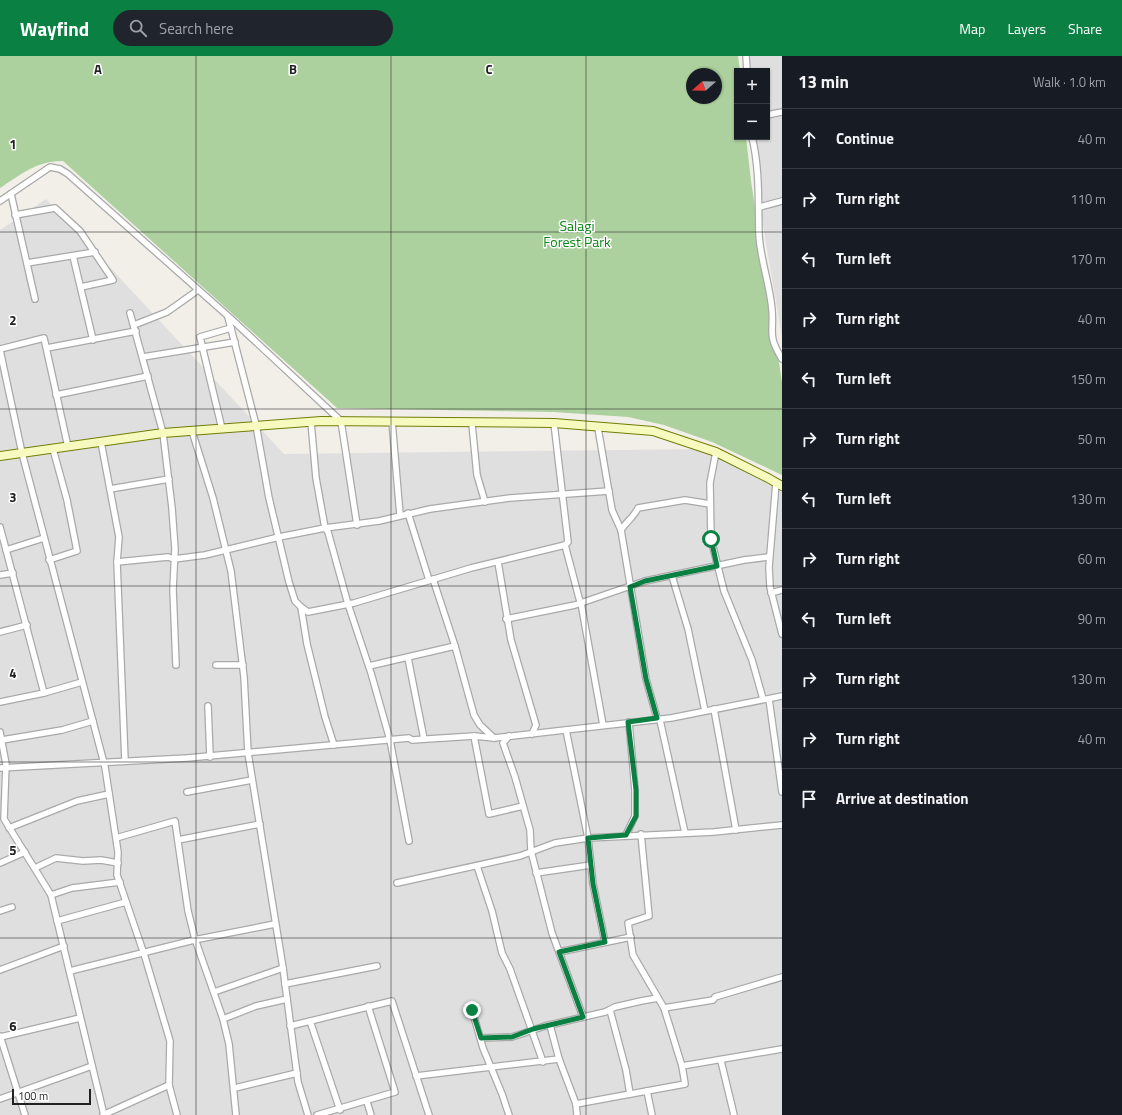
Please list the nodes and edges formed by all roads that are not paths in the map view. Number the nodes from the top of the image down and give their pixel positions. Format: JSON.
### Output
{"nodes":[{"id":1,"x":746,"y":56,"type":"edge"},
{"id":2,"x":747,"y":68,"type":"edge"},
{"id":3,"x":782,"y":112,"type":"edge"},
{"id":4,"x":770,"y":114,"type":"edge"},
{"id":5,"x":753,"y":140,"type":"edge"},
{"id":6,"x":11,"y":194,"type":"junction"},
{"id":7,"x":0,"y":201,"type":"edge"},
{"id":8,"x":782,"y":201,"type":"edge"},
{"id":9,"x":760,"y":208,"type":"junction"},
{"id":10,"x":15,"y":215,"type":"junction"},
{"id":11,"x":96,"y":252,"type":"junction"},
{"id":12,"x":74,"y":256,"type":"junction"},
{"id":13,"x":27,"y":263,"type":"junction"},
{"id":14,"x":81,"y":287,"type":"junction"},
{"id":15,"x":198,"y":290,"type":"junction"},
{"id":16,"x":35,"y":299,"type":"dead end"},
{"id":17,"x":130,"y":313,"type":"dead end"},
{"id":18,"x":228,"y":316,"type":"junction"},
{"id":19,"x":134,"y":325,"type":"junction"},
{"id":20,"x":231,"y":328,"type":"junction"},
{"id":21,"x":136,"y":331,"type":"junction"},
{"id":22,"x":93,"y":340,"type":"junction"},
{"id":23,"x":234,"y":342,"type":"junction"},
{"id":24,"x":47,"y":348,"type":"junction"},
{"id":25,"x":0,"y":349,"type":"edge"},
{"id":26,"x":202,"y":349,"type":"junction"},
{"id":27,"x":143,"y":358,"type":"junction"},
{"id":28,"x":782,"y":359,"type":"edge"},
{"id":29,"x":2,"y":364,"type":"edge"},
{"id":30,"x":148,"y":376,"type":"junction"},
{"id":31,"x":56,"y":395,"type":"junction"},
{"id":32,"x":341,"y":421,"type":"junction"},
{"id":33,"x":392,"y":421,"type":"junction"},
{"id":34,"x":311,"y":422,"type":"junction"},
{"id":35,"x":554,"y":423,"type":"junction"},
{"id":36,"x":472,"y":424,"type":"junction"},
{"id":37,"x":256,"y":425,"type":"junction"},
{"id":38,"x":598,"y":428,"type":"junction"},
{"id":39,"x":222,"y":429,"type":"junction"},
{"id":40,"x":192,"y":431,"type":"junction"},
{"id":41,"x":163,"y":433,"type":"junction"},
{"id":42,"x":101,"y":442,"type":"junction"},
{"id":43,"x":68,"y":447,"type":"junction"},
{"id":44,"x":53,"y":449,"type":"junction"},
{"id":45,"x":716,"y":452,"type":"junction"},
{"id":46,"x":22,"y":453,"type":"junction"},
{"id":47,"x":0,"y":456,"type":"edge"},
{"id":48,"x":169,"y":479,"type":"junction"},
{"id":49,"x":779,"y":485,"type":"edge"},
{"id":50,"x":110,"y":489,"type":"junction"},
{"id":51,"x":609,"y":490,"type":"junction"},
{"id":52,"x":564,"y":492,"type":"junction"},
{"id":53,"x":485,"y":502,"type":"junction"},
{"id":54,"x":710,"y":504,"type":"junction"},
{"id":55,"x":408,"y":513,"type":"junction"},
{"id":56,"x":400,"y":515,"type":"junction"},
{"id":57,"x":357,"y":525,"type":"junction"},
{"id":58,"x":0,"y":527,"type":"edge"},
{"id":59,"x":325,"y":528,"type":"junction"},
{"id":60,"x":621,"y":530,"type":"junction"},
{"id":61,"x":44,"y":538,"type":"junction"},
{"id":62,"x":279,"y":538,"type":"junction"},
{"id":63,"x":565,"y":545,"type":"junction"},
{"id":64,"x":6,"y":550,"type":"junction"},
{"id":65,"x":226,"y":550,"type":"junction"},
{"id":66,"x":769,"y":558,"type":"junction"},
{"id":67,"x":174,"y":559,"type":"junction"},
{"id":68,"x":50,"y":560,"type":"junction"},
{"id":69,"x":117,"y":562,"type":"junction"},
{"id":70,"x":498,"y":562,"type":"junction"},
{"id":71,"x":717,"y":566,"type":"junction"},
{"id":72,"x":13,"y":573,"type":"junction"},
{"id":73,"x":0,"y":575,"type":"edge"},
{"id":74,"x":672,"y":576,"type":"junction"},
{"id":75,"x":431,"y":579,"type":"junction"},
{"id":76,"x":630,"y":587,"type":"junction"},
{"id":77,"x":782,"y":590,"type":"edge"},
{"id":78,"x":772,"y":593,"type":"junction"},
{"id":79,"x":581,"y":603,"type":"junction"},
{"id":80,"x":348,"y":604,"type":"junction"},
{"id":81,"x":300,"y":607,"type":"junction"},
{"id":82,"x":506,"y":619,"type":"junction"},
{"id":83,"x":27,"y":625,"type":"junction"},
{"id":84,"x":0,"y":632,"type":"edge"},
{"id":85,"x":782,"y":634,"type":"edge"},
{"id":86,"x":455,"y":646,"type":"junction"},
{"id":87,"x":408,"y":658,"type":"junction"},
{"id":88,"x":176,"y":665,"type":"dead end"},
{"id":89,"x":216,"y":665,"type":"dead end"},
{"id":90,"x":243,"y":665,"type":"junction"},
{"id":91,"x":369,"y":666,"type":"junction"},
{"id":92,"x":82,"y":682,"type":"junction"},
{"id":93,"x":44,"y":693,"type":"junction"},
{"id":94,"x":782,"y":696,"type":"edge"},
{"id":95,"x":766,"y":699,"type":"junction"},
{"id":96,"x":0,"y":702,"type":"edge"},
{"id":97,"x":208,"y":706,"type":"dead end"},
{"id":98,"x":714,"y":710,"type":"junction"},
{"id":99,"x":704,"y":711,"type":"junction"},
{"id":100,"x":657,"y":718,"type":"junction"},
{"id":101,"x":93,"y":721,"type":"junction"},
{"id":102,"x":628,"y":722,"type":"junction"},
{"id":103,"x":603,"y":726,"type":"junction"},
{"id":104,"x":566,"y":730,"type":"junction"},
{"id":105,"x":0,"y":732,"type":"edge"},
{"id":106,"x":532,"y":734,"type":"junction"},
{"id":107,"x":474,"y":736,"type":"junction"},
{"id":108,"x":509,"y":736,"type":"junction"},
{"id":109,"x":494,"y":738,"type":"junction"},
{"id":110,"x":424,"y":739,"type":"junction"},
{"id":111,"x":2,"y":740,"type":"junction"},
{"id":112,"x":390,"y":740,"type":"junction"},
{"id":113,"x":334,"y":745,"type":"junction"},
{"id":114,"x":248,"y":754,"type":"junction"},
{"id":115,"x":210,"y":757,"type":"junction"},
{"id":116,"x":125,"y":761,"type":"junction"},
{"id":117,"x":104,"y":762,"type":"junction"},
{"id":118,"x":3,"y":768,"type":"edge"},
{"id":119,"x":252,"y":780,"type":"junction"},
{"id":120,"x":187,"y":792,"type":"dead end"},
{"id":121,"x":782,"y":792,"type":"edge"},
{"id":122,"x":109,"y":794,"type":"junction"},
{"id":123,"x":523,"y":806,"type":"junction"},
{"id":124,"x":2,"y":815,"type":"edge"},
{"id":125,"x":260,"y":824,"type":"junction"},
{"id":126,"x":782,"y":825,"type":"edge"},
{"id":127,"x":9,"y":828,"type":"junction"},
{"id":128,"x":736,"y":830,"type":"junction"},
{"id":129,"x":684,"y":833,"type":"junction"},
{"id":130,"x":642,"y":834,"type":"junction"},
{"id":131,"x":626,"y":835,"type":"junction"},
{"id":132,"x":116,"y":838,"type":"junction"},
{"id":133,"x":588,"y":838,"type":"junction"},
{"id":134,"x":178,"y":840,"type":"junction"},
{"id":135,"x":409,"y":841,"type":"dead end"},
{"id":136,"x":531,"y":851,"type":"junction"},
{"id":137,"x":25,"y":852,"type":"junction"},
{"id":138,"x":0,"y":863,"type":"edge"},
{"id":139,"x":118,"y":864,"type":"junction"},
{"id":140,"x":591,"y":865,"type":"junction"},
{"id":141,"x":477,"y":866,"type":"junction"},
{"id":142,"x":35,"y":868,"type":"junction"},
{"id":143,"x":536,"y":873,"type":"junction"},
{"id":144,"x":120,"y":882,"type":"junction"},
{"id":145,"x":397,"y":883,"type":"dead end"},
{"id":146,"x":51,"y":894,"type":"junction"},
{"id":147,"x":126,"y":902,"type":"junction"},
{"id":148,"x":12,"y":907,"type":"dead end"},
{"id":149,"x":0,"y":911,"type":"edge"},
{"id":150,"x":58,"y":921,"type":"junction"},
{"id":151,"x":275,"y":924,"type":"junction"},
{"id":152,"x":631,"y":937,"type":"junction"},
{"id":153,"x":195,"y":939,"type":"junction"},
{"id":154,"x":605,"y":942,"type":"junction"},
{"id":155,"x":64,"y":946,"type":"junction"},
{"id":156,"x":143,"y":952,"type":"junction"},
{"id":157,"x":559,"y":952,"type":"junction"},
{"id":158,"x":376,"y":966,"type":"dead end"},
{"id":159,"x":283,"y":968,"type":"junction"},
{"id":160,"x":0,"y":970,"type":"edge"},
{"id":161,"x":70,"y":971,"type":"junction"},
{"id":162,"x":782,"y":978,"type":"edge"},
{"id":163,"x":285,"y":984,"type":"junction"},
{"id":164,"x":214,"y":992,"type":"junction"},
{"id":165,"x":658,"y":998,"type":"junction"},
{"id":166,"x":287,"y":999,"type":"junction"},
{"id":167,"x":368,"y":1006,"type":"junction"},
{"id":168,"x":664,"y":1008,"type":"junction"},
{"id":169,"x":472,"y":1010,"type":"dead end"},
{"id":170,"x":610,"y":1010,"type":"junction"},
{"id":171,"x":583,"y":1017,"type":"junction"},
{"id":172,"x":80,"y":1018,"type":"junction"},
{"id":173,"x":223,"y":1019,"type":"junction"},
{"id":174,"x":310,"y":1021,"type":"junction"},
{"id":175,"x":550,"y":1025,"type":"junction"},
{"id":176,"x":290,"y":1026,"type":"junction"},
{"id":177,"x":533,"y":1029,"type":"junction"},
{"id":178,"x":0,"y":1036,"type":"edge"},
{"id":179,"x":481,"y":1038,"type":"junction"},
{"id":180,"x":782,"y":1049,"type":"edge"},
{"id":181,"x":560,"y":1059,"type":"junction"},
{"id":182,"x":721,"y":1061,"type":"junction"},
{"id":183,"x":543,"y":1062,"type":"junction"},
{"id":184,"x":92,"y":1066,"type":"junction"},
{"id":185,"x":682,"y":1066,"type":"junction"},
{"id":186,"x":490,"y":1068,"type":"junction"},
{"id":187,"x":297,"y":1073,"type":"junction"},
{"id":188,"x":416,"y":1076,"type":"junction"},
{"id":189,"x":169,"y":1085,"type":"junction"},
{"id":190,"x":234,"y":1088,"type":"junction"},
{"id":191,"x":647,"y":1091,"type":"junction"},
{"id":192,"x":18,"y":1092,"type":"junction"},
{"id":193,"x":630,"y":1094,"type":"junction"},
{"id":194,"x":0,"y":1099,"type":"edge"},
{"id":195,"x":367,"y":1102,"type":"junction"},
{"id":196,"x":576,"y":1104,"type":"junction"},
{"id":197,"x":340,"y":1110,"type":"junction"},
{"id":198,"x":26,"y":1115,"type":"edge"},
{"id":199,"x":103,"y":1115,"type":"edge"},
{"id":200,"x":177,"y":1115,"type":"edge"},
{"id":201,"x":236,"y":1115,"type":"edge"},
{"id":202,"x":308,"y":1115,"type":"edge"},
{"id":203,"x":318,"y":1115,"type":"edge"},
{"id":204,"x":371,"y":1115,"type":"edge"},
{"id":205,"x":429,"y":1115,"type":"edge"},
{"id":206,"x":508,"y":1115,"type":"edge"},
{"id":207,"x":577,"y":1115,"type":"edge"},
{"id":208,"x":652,"y":1115,"type":"edge"},
{"id":209,"x":734,"y":1115,"type":"edge"}],
"edges":[{"from":1,"to":2,"type":"street"},
{"from":3,"to":4,"type":"street"},
{"from":5,"to":9,"type":"street"},
{"from":6,"to":7,"type":"street"},
{"from":6,"to":10,"type":"street"},
{"from":6,"to":15,"type":"street"},
{"from":8,"to":9,"type":"street"},
{"from":9,"to":28,"type":"street"},
{"from":10,"to":11,"type":"street"},
{"from":10,"to":13,"type":"street"},
{"from":11,"to":12,"type":"street"},
{"from":11,"to":14,"type":"street"},
{"from":12,"to":13,"type":"street"},
{"from":12,"to":14,"type":"street"},
{"from":13,"to":16,"type":"street"},
{"from":14,"to":22,"type":"street"},
{"from":15,"to":18,"type":"street"},
{"from":15,"to":19,"type":"street"},
{"from":17,"to":19,"type":"street"},
{"from":18,"to":20,"type":"street"},
{"from":18,"to":32,"type":"street"},
{"from":19,"to":21,"type":"street"},
{"from":20,"to":23,"type":"street"},
{"from":20,"to":26,"type":"street"},
{"from":21,"to":22,"type":"street"},
{"from":21,"to":27,"type":"street"},
{"from":22,"to":24,"type":"street"},
{"from":23,"to":26,"type":"street"},
{"from":23,"to":37,"type":"street"},
{"from":24,"to":25,"type":"street"},
{"from":24,"to":31,"type":"street"},
{"from":25,"to":29,"type":"street"},
{"from":26,"to":27,"type":"street"},
{"from":26,"to":39,"type":"street"},
{"from":27,"to":30,"type":"street"},
{"from":29,"to":46,"type":"street"},
{"from":30,"to":31,"type":"street"},
{"from":30,"to":41,"type":"street"},
{"from":31,"to":43,"type":"street"},
{"from":32,"to":33,"type":"street"},
{"from":32,"to":34,"type":"street"},
{"from":32,"to":57,"type":"street"},
{"from":33,"to":36,"type":"street"},
{"from":33,"to":56,"type":"street"},
{"from":34,"to":37,"type":"street"},
{"from":34,"to":59,"type":"street"},
{"from":35,"to":36,"type":"street"},
{"from":35,"to":38,"type":"street"},
{"from":35,"to":52,"type":"street"},
{"from":36,"to":53,"type":"street"},
{"from":37,"to":39,"type":"street"},
{"from":37,"to":62,"type":"street"},
{"from":38,"to":45,"type":"street"},
{"from":38,"to":51,"type":"street"},
{"from":39,"to":40,"type":"street"},
{"from":40,"to":41,"type":"street"},
{"from":40,"to":65,"type":"street"},
{"from":41,"to":42,"type":"street"},
{"from":41,"to":48,"type":"street"},
{"from":42,"to":43,"type":"street"},
{"from":42,"to":50,"type":"street"},
{"from":43,"to":44,"type":"street"},
{"from":44,"to":46,"type":"street"},
{"from":44,"to":68,"type":"street"},
{"from":45,"to":49,"type":"street"},
{"from":45,"to":54,"type":"street"},
{"from":46,"to":47,"type":"street"},
{"from":46,"to":61,"type":"street"},
{"from":48,"to":50,"type":"street"},
{"from":48,"to":67,"type":"street"},
{"from":49,"to":66,"type":"street"},
{"from":50,"to":69,"type":"street"},
{"from":51,"to":52,"type":"street"},
{"from":51,"to":60,"type":"street"},
{"from":52,"to":53,"type":"street"},
{"from":52,"to":63,"type":"street"},
{"from":53,"to":55,"type":"street"},
{"from":54,"to":60,"type":"street"},
{"from":54,"to":71,"type":"street"},
{"from":55,"to":56,"type":"street"},
{"from":55,"to":75,"type":"street"},
{"from":56,"to":57,"type":"street"},
{"from":57,"to":59,"type":"street"},
{"from":58,"to":64,"type":"street"},
{"from":59,"to":62,"type":"street"},
{"from":59,"to":80,"type":"street"},
{"from":60,"to":76,"type":"street"},
{"from":61,"to":64,"type":"street"},
{"from":61,"to":68,"type":"street"},
{"from":62,"to":65,"type":"street"},
{"from":62,"to":81,"type":"street"},
{"from":63,"to":70,"type":"street"},
{"from":63,"to":79,"type":"street"},
{"from":64,"to":72,"type":"street"},
{"from":65,"to":67,"type":"street"},
{"from":65,"to":90,"type":"street"},
{"from":66,"to":71,"type":"street"},
{"from":66,"to":78,"type":"street"},
{"from":67,"to":69,"type":"street"},
{"from":67,"to":88,"type":"street"},
{"from":68,"to":92,"type":"street"},
{"from":69,"to":116,"type":"street"},
{"from":70,"to":75,"type":"street"},
{"from":70,"to":82,"type":"street"},
{"from":71,"to":74,"type":"street"},
{"from":71,"to":95,"type":"street"},
{"from":72,"to":73,"type":"street"},
{"from":72,"to":83,"type":"street"},
{"from":74,"to":76,"type":"street"},
{"from":74,"to":99,"type":"street"},
{"from":75,"to":80,"type":"street"},
{"from":75,"to":86,"type":"street"},
{"from":76,"to":79,"type":"street"},
{"from":76,"to":100,"type":"street"},
{"from":77,"to":78,"type":"street"},
{"from":78,"to":85,"type":"street"},
{"from":79,"to":82,"type":"street"},
{"from":79,"to":103,"type":"street"},
{"from":80,"to":81,"type":"street"},
{"from":80,"to":91,"type":"street"},
{"from":81,"to":113,"type":"street"},
{"from":82,"to":106,"type":"street"},
{"from":83,"to":84,"type":"street"},
{"from":83,"to":93,"type":"street"},
{"from":86,"to":87,"type":"street"},
{"from":86,"to":109,"type":"street"},
{"from":87,"to":91,"type":"street"},
{"from":87,"to":110,"type":"street"},
{"from":89,"to":90,"type":"street"},
{"from":90,"to":114,"type":"street"},
{"from":91,"to":112,"type":"street"},
{"from":92,"to":93,"type":"street"},
{"from":92,"to":101,"type":"street"},
{"from":93,"to":96,"type":"street"},
{"from":94,"to":95,"type":"street"},
{"from":95,"to":98,"type":"street"},
{"from":95,"to":121,"type":"street"},
{"from":97,"to":115,"type":"street"},
{"from":98,"to":99,"type":"street"},
{"from":98,"to":128,"type":"street"},
{"from":99,"to":100,"type":"street"},
{"from":100,"to":102,"type":"street"},
{"from":100,"to":129,"type":"street"},
{"from":101,"to":111,"type":"street"},
{"from":101,"to":117,"type":"street"},
{"from":102,"to":103,"type":"street"},
{"from":102,"to":131,"type":"street"},
{"from":103,"to":104,"type":"street"},
{"from":104,"to":106,"type":"street"},
{"from":104,"to":133,"type":"street"},
{"from":105,"to":111,"type":"street"},
{"from":106,"to":108,"type":"street"},
{"from":107,"to":109,"type":"street"},
{"from":107,"to":110,"type":"street"},
{"from":107,"to":123,"type":"street"},
{"from":108,"to":109,"type":"street"},
{"from":108,"to":123,"type":"street"},
{"from":110,"to":112,"type":"street"},
{"from":111,"to":118,"type":"street"},
{"from":112,"to":113,"type":"street"},
{"from":112,"to":135,"type":"street"},
{"from":113,"to":114,"type":"street"},
{"from":114,"to":115,"type":"street"},
{"from":114,"to":119,"type":"street"},
{"from":115,"to":116,"type":"street"},
{"from":116,"to":117,"type":"street"},
{"from":117,"to":118,"type":"street"},
{"from":117,"to":122,"type":"street"},
{"from":118,"to":124,"type":"street"},
{"from":119,"to":120,"type":"street"},
{"from":119,"to":125,"type":"street"},
{"from":122,"to":127,"type":"street"},
{"from":122,"to":132,"type":"street"},
{"from":123,"to":136,"type":"street"},
{"from":124,"to":127,"type":"street"},
{"from":125,"to":134,"type":"street"},
{"from":125,"to":151,"type":"street"},
{"from":126,"to":128,"type":"street"},
{"from":127,"to":137,"type":"street"},
{"from":128,"to":129,"type":"street"},
{"from":129,"to":130,"type":"street"},
{"from":130,"to":131,"type":"street"},
{"from":130,"to":152,"type":"street"},
{"from":131,"to":133,"type":"street"},
{"from":132,"to":134,"type":"street"},
{"from":132,"to":139,"type":"street"},
{"from":133,"to":136,"type":"street"},
{"from":133,"to":140,"type":"street"},
{"from":134,"to":153,"type":"street"},
{"from":136,"to":141,"type":"street"},
{"from":136,"to":143,"type":"street"},
{"from":137,"to":138,"type":"street"},
{"from":137,"to":142,"type":"street"},
{"from":139,"to":142,"type":"street"},
{"from":139,"to":144,"type":"street"},
{"from":140,"to":143,"type":"street"},
{"from":140,"to":154,"type":"street"},
{"from":141,"to":145,"type":"street"},
{"from":141,"to":177,"type":"street"},
{"from":142,"to":146,"type":"street"},
{"from":143,"to":157,"type":"street"},
{"from":144,"to":146,"type":"street"},
{"from":144,"to":147,"type":"street"},
{"from":146,"to":150,"type":"street"},
{"from":147,"to":150,"type":"street"},
{"from":147,"to":156,"type":"street"},
{"from":148,"to":149,"type":"street"},
{"from":150,"to":155,"type":"street"},
{"from":151,"to":153,"type":"street"},
{"from":151,"to":159,"type":"street"},
{"from":152,"to":154,"type":"street"},
{"from":152,"to":165,"type":"street"},
{"from":153,"to":156,"type":"street"},
{"from":153,"to":164,"type":"street"},
{"from":154,"to":157,"type":"street"},
{"from":155,"to":160,"type":"street"},
{"from":155,"to":161,"type":"street"},
{"from":156,"to":161,"type":"street"},
{"from":156,"to":189,"type":"street"},
{"from":157,"to":171,"type":"street"},
{"from":158,"to":163,"type":"street"},
{"from":159,"to":163,"type":"street"},
{"from":159,"to":164,"type":"street"},
{"from":161,"to":172,"type":"street"},
{"from":162,"to":168,"type":"street"},
{"from":163,"to":166,"type":"street"},
{"from":164,"to":173,"type":"street"},
{"from":165,"to":168,"type":"street"},
{"from":165,"to":170,"type":"street"},
{"from":166,"to":173,"type":"street"},
{"from":166,"to":176,"type":"street"},
{"from":167,"to":174,"type":"street"},
{"from":167,"to":188,"type":"street"},
{"from":167,"to":195,"type":"street"},
{"from":168,"to":185,"type":"street"},
{"from":169,"to":179,"type":"street"},
{"from":170,"to":171,"type":"street"},
{"from":170,"to":193,"type":"street"},
{"from":171,"to":175,"type":"street"},
{"from":172,"to":178,"type":"street"},
{"from":172,"to":184,"type":"street"},
{"from":173,"to":190,"type":"street"},
{"from":174,"to":176,"type":"street"},
{"from":174,"to":197,"type":"street"},
{"from":175,"to":177,"type":"street"},
{"from":175,"to":181,"type":"street"},
{"from":176,"to":187,"type":"street"},
{"from":177,"to":179,"type":"street"},
{"from":177,"to":183,"type":"street"},
{"from":178,"to":192,"type":"street"},
{"from":179,"to":186,"type":"street"},
{"from":180,"to":182,"type":"street"},
{"from":181,"to":183,"type":"street"},
{"from":181,"to":196,"type":"street"},
{"from":182,"to":185,"type":"street"},
{"from":182,"to":209,"type":"street"},
{"from":183,"to":186,"type":"street"},
{"from":184,"to":192,"type":"street"},
{"from":184,"to":199,"type":"street"},
{"from":185,"to":191,"type":"street"},
{"from":186,"to":188,"type":"street"},
{"from":186,"to":206,"type":"street"},
{"from":187,"to":190,"type":"street"},
{"from":187,"to":202,"type":"street"},
{"from":188,"to":205,"type":"street"},
{"from":189,"to":199,"type":"street"},
{"from":189,"to":200,"type":"street"},
{"from":190,"to":201,"type":"street"},
{"from":191,"to":193,"type":"street"},
{"from":191,"to":208,"type":"street"},
{"from":192,"to":194,"type":"street"},
{"from":192,"to":198,"type":"street"},
{"from":193,"to":196,"type":"street"},
{"from":195,"to":197,"type":"street"},
{"from":195,"to":204,"type":"street"},
{"from":196,"to":207,"type":"street"},
{"from":197,"to":203,"type":"street"}]}
